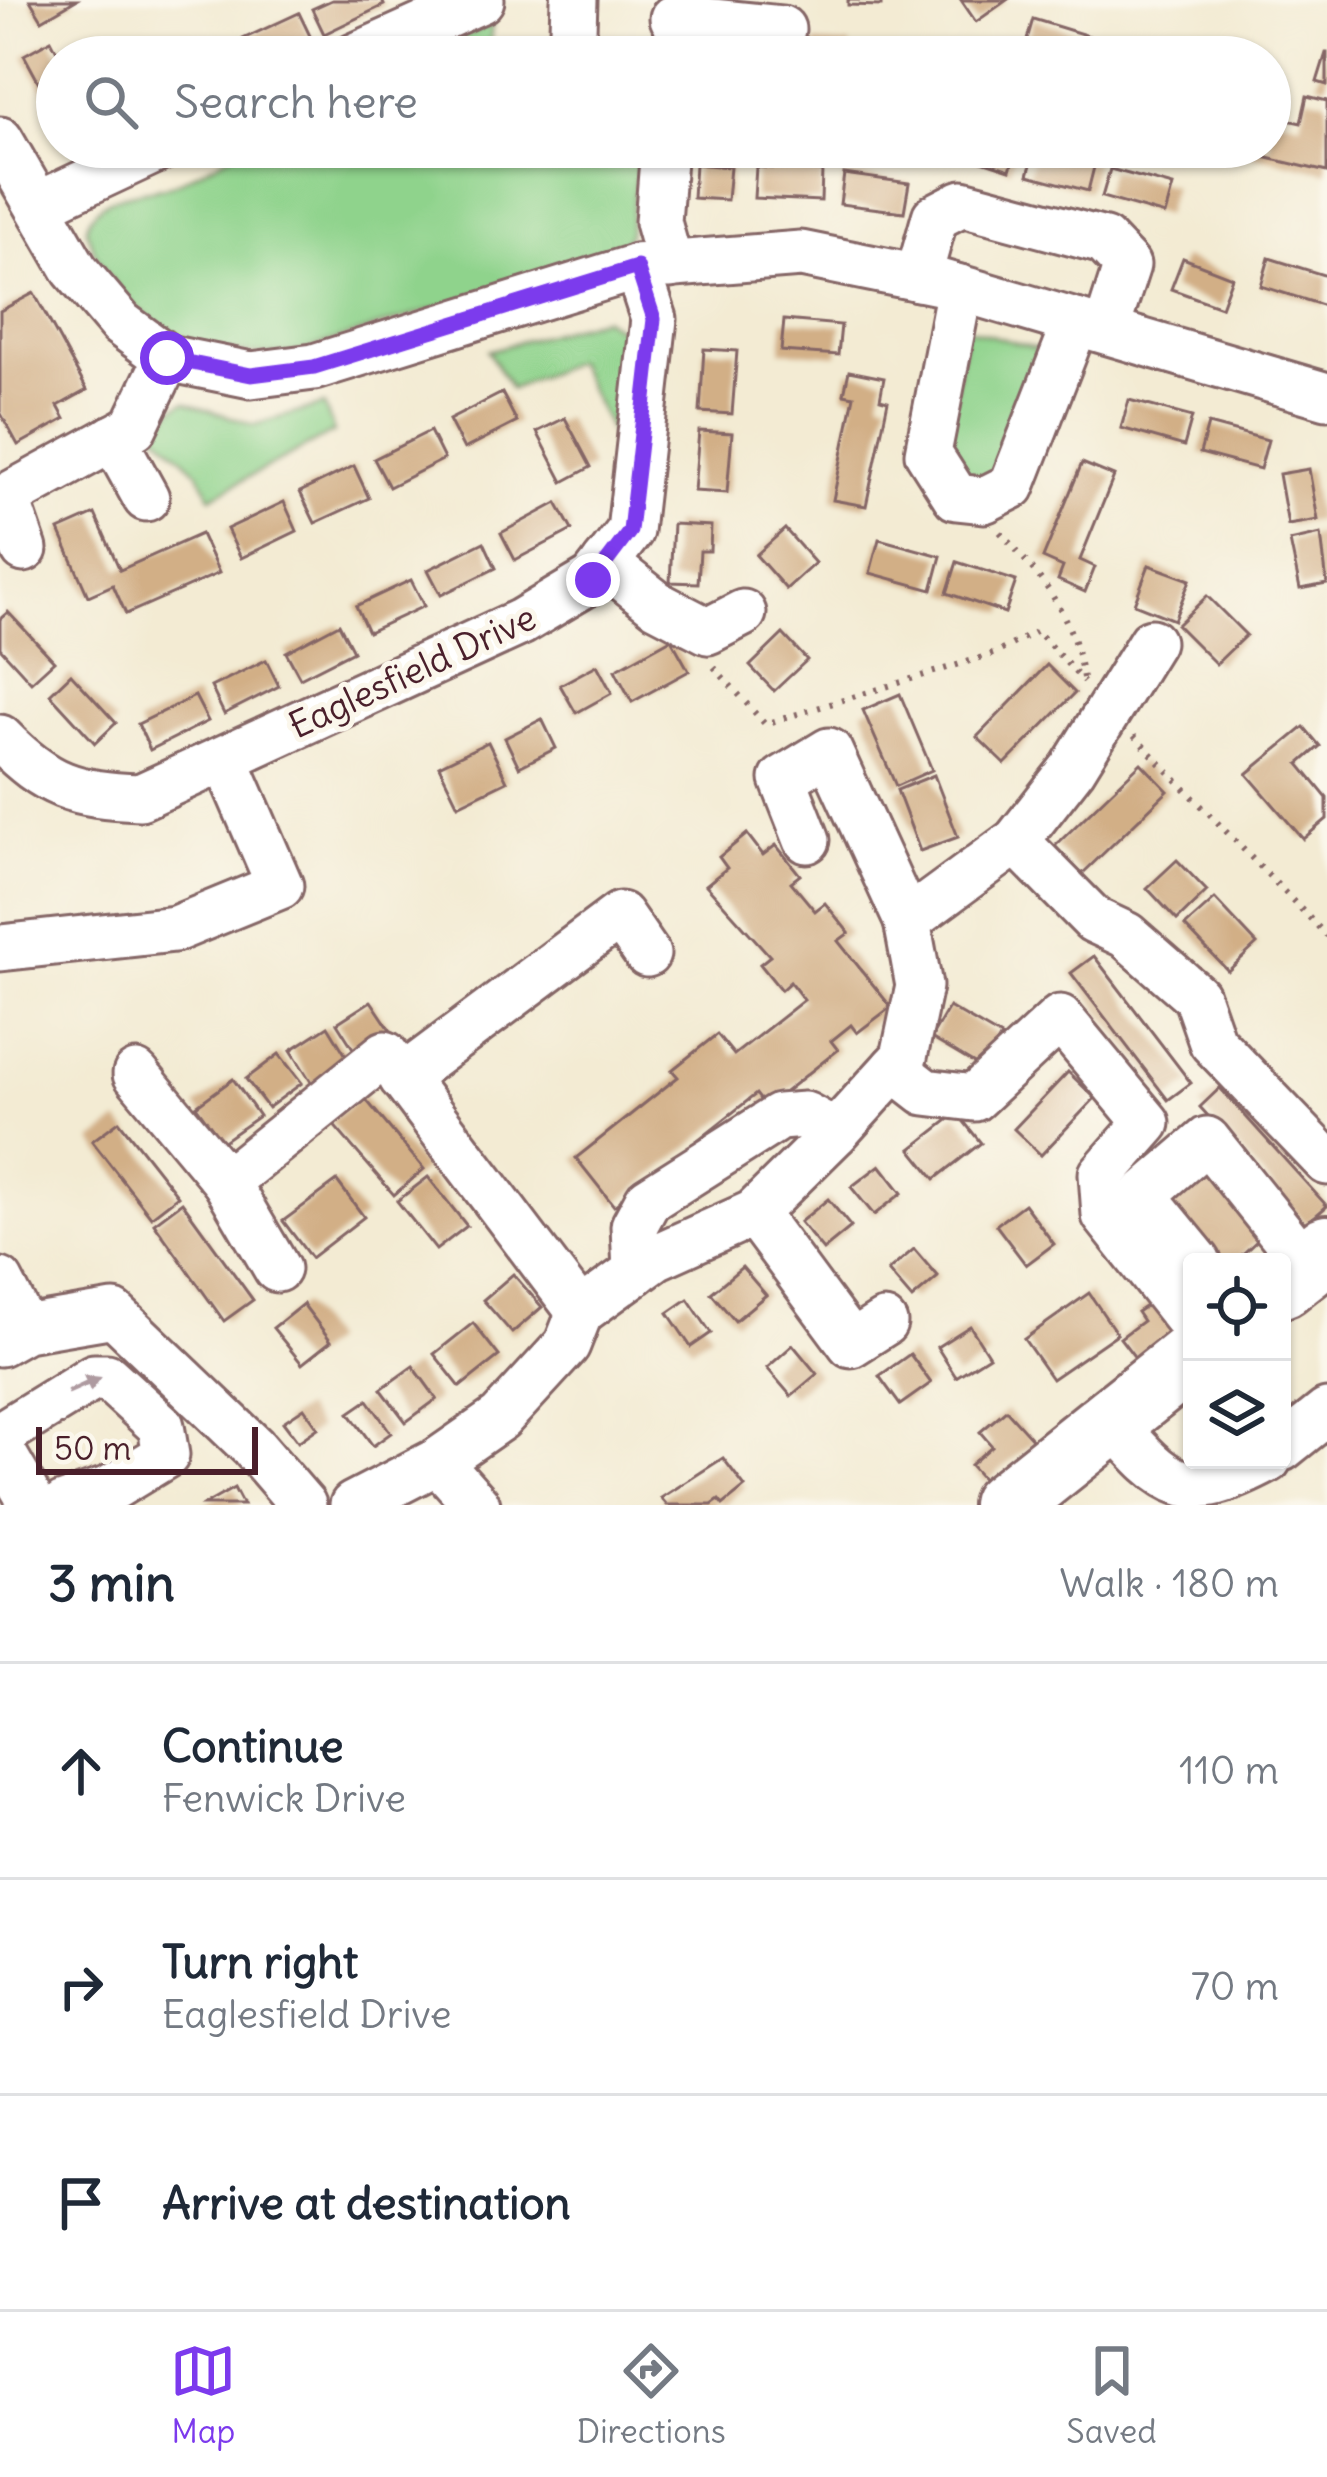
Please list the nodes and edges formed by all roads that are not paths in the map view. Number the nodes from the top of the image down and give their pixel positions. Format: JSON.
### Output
{"nodes":[{"id":1,"x":482,"y":0,"type":"edge"},
{"id":2,"x":672,"y":25,"type":"edge"},
{"id":3,"x":782,"y":29,"type":"dead end"},
{"id":4,"x":401,"y":36,"type":"edge"},
{"id":5,"x":4,"y":158,"type":"edge"},
{"id":6,"x":117,"y":168,"type":"edge"},
{"id":7,"x":662,"y":168,"type":"edge"},
{"id":8,"x":38,"y":205,"type":"junction"},
{"id":9,"x":654,"y":266,"type":"junction"},
{"id":10,"x":939,"y":283,"type":"junction"},
{"id":11,"x":1091,"y":326,"type":"junction"},
{"id":12,"x":167,"y":358,"type":"junction"},
{"id":13,"x":1327,"y":396,"type":"edge"},
{"id":14,"x":113,"y":438,"type":"junction"},
{"id":15,"x":3,"y":494,"type":"edge"},
{"id":16,"x":146,"y":498,"type":"dead end"},
{"id":17,"x":24,"y":549,"type":"dead end"},
{"id":18,"x":605,"y":563,"type":"junction"},
{"id":19,"x":721,"y":637,"type":"road end"},
{"id":20,"x":1151,"y":642,"type":"dead end"},
{"id":21,"x":0,"y":738,"type":"edge"},
{"id":22,"x":225,"y":759,"type":"junction"},
{"id":23,"x":807,"y":840,"type":"dead end"},
{"id":24,"x":1016,"y":841,"type":"junction"},
{"id":25,"x":907,"y":921,"type":"junction"},
{"id":26,"x":0,"y":948,"type":"edge"},
{"id":27,"x":647,"y":954,"type":"dead end"},
{"id":28,"x":894,"y":1068,"type":"junction"},
{"id":29,"x":136,"y":1074,"type":"dead end"},
{"id":30,"x":403,"y":1078,"type":"junction"},
{"id":31,"x":836,"y":1132,"type":"junction"},
{"id":32,"x":1327,"y":1162,"type":"edge"},
{"id":33,"x":226,"y":1182,"type":"junction"},
{"id":34,"x":754,"y":1213,"type":"junction"},
{"id":35,"x":1190,"y":1253,"type":"edge"},
{"id":36,"x":1305,"y":1266,"type":"edge"},
{"id":37,"x":277,"y":1269,"type":"dead end"},
{"id":38,"x":635,"y":1272,"type":"junction"},
{"id":39,"x":0,"y":1281,"type":"edge"},
{"id":40,"x":580,"y":1312,"type":"junction"},
{"id":41,"x":1183,"y":1314,"type":"edge"},
{"id":42,"x":884,"y":1323,"type":"dead end"},
{"id":43,"x":12,"y":1336,"type":"edge"},
{"id":44,"x":1186,"y":1361,"type":"edge"},
{"id":45,"x":206,"y":1402,"type":"junction"},
{"id":46,"x":1327,"y":1412,"type":"edge"},
{"id":47,"x":1111,"y":1421,"type":"junction"},
{"id":48,"x":160,"y":1426,"type":"junction"},
{"id":49,"x":0,"y":1435,"type":"edge"},
{"id":50,"x":1291,"y":1441,"type":"edge"},
{"id":51,"x":0,"y":1448,"type":"edge"},
{"id":52,"x":438,"y":1461,"type":"junction"},
{"id":53,"x":1256,"y":1469,"type":"edge"},
{"id":54,"x":33,"y":1505,"type":"edge"},
{"id":55,"x":64,"y":1505,"type":"edge"},
{"id":56,"x":303,"y":1505,"type":"edge"},
{"id":57,"x":353,"y":1505,"type":"edge"},
{"id":58,"x":477,"y":1505,"type":"edge"},
{"id":59,"x":1005,"y":1505,"type":"edge"}],
"edges":[{"from":1,"to":4,"type":"street"},
{"from":2,"to":3,"type":"street"},
{"from":5,"to":8,"type":"street"},
{"from":6,"to":8,"type":"street"},
{"from":7,"to":9,"type":"street","name":"Eaglesfield Drive"},
{"from":8,"to":12,"type":"street"},
{"from":9,"to":10,"type":"street"},
{"from":9,"to":12,"type":"street"},
{"from":9,"to":18,"type":"street","name":"Eaglesfield Drive"},
{"from":10,"to":11,"type":"street"},
{"from":10,"to":11,"type":"street"},
{"from":10,"to":11,"type":"street"},
{"from":11,"to":13,"type":"street"},
{"from":12,"to":14,"type":"street"},
{"from":14,"to":15,"type":"street"},
{"from":14,"to":16,"type":"street"},
{"from":15,"to":17,"type":"street"},
{"from":18,"to":19,"type":"street"},
{"from":18,"to":22,"type":"street","name":"Eaglesfield Drive"},
{"from":20,"to":24,"type":"street"},
{"from":21,"to":22,"type":"street","name":"Eaglesfield Drive"},
{"from":22,"to":26,"type":"street"},
{"from":23,"to":25,"type":"street"},
{"from":24,"to":25,"type":"street"},
{"from":24,"to":32,"type":"street"},
{"from":25,"to":28,"type":"street"},
{"from":27,"to":30,"type":"street"},
{"from":28,"to":31,"type":"street"},
{"from":28,"to":41,"type":"street"},
{"from":29,"to":33,"type":"street"},
{"from":30,"to":33,"type":"street"},
{"from":30,"to":40,"type":"street"},
{"from":31,"to":34,"type":"street"},
{"from":31,"to":38,"type":"street"},
{"from":33,"to":37,"type":"street"},
{"from":34,"to":38,"type":"street"},
{"from":34,"to":42,"type":"street"},
{"from":35,"to":36,"type":"street"},
{"from":38,"to":40,"type":"street"},
{"from":39,"to":43,"type":"street"},
{"from":40,"to":52,"type":"street"},
{"from":43,"to":45,"type":"street"},
{"from":44,"to":47,"type":"highway"},
{"from":45,"to":48,"type":"street"},
{"from":45,"to":56,"type":"street"},
{"from":46,"to":50,"type":"street"},
{"from":47,"to":53,"type":"street"},
{"from":47,"to":59,"type":"highway"},
{"from":49,"to":48,"type":"street","one_way":true},
{"from":48,"to":55,"type":"street"},
{"from":51,"to":54,"type":"street"},
{"from":52,"to":57,"type":"street"},
{"from":52,"to":58,"type":"street"}]}
